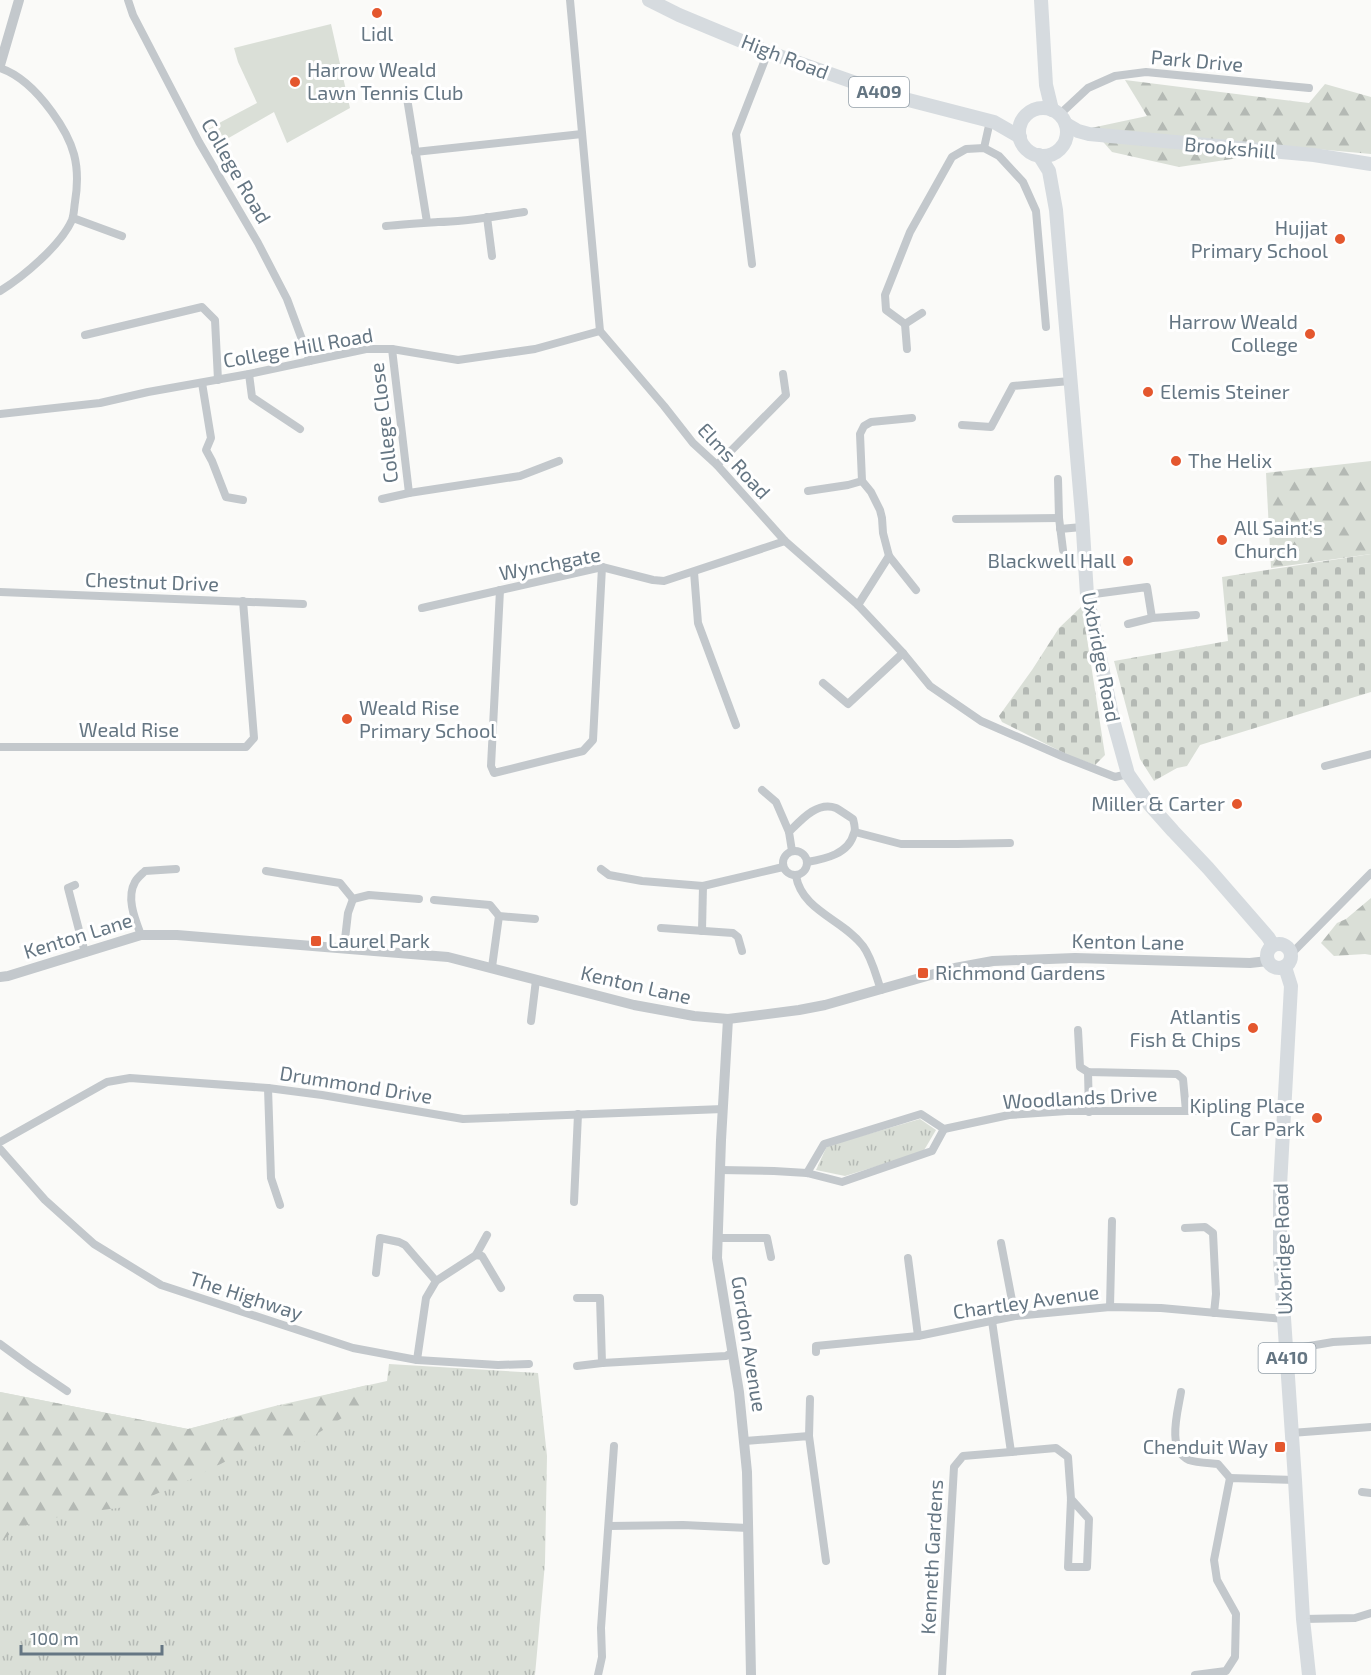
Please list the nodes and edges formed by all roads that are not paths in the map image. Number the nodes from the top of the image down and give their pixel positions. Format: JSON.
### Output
{"nodes":[{"id":1,"x":19,"y":0,"type":"edge"},
{"id":2,"x":128,"y":0,"type":"edge"},
{"id":3,"x":570,"y":0,"type":"edge"},
{"id":4,"x":649,"y":0,"type":"edge"},
{"id":5,"x":1041,"y":0,"type":"edge"},
{"id":6,"x":768,"y":52,"type":"junction"},
{"id":7,"x":0,"y":63,"type":"edge"},
{"id":8,"x":1046,"y":85,"type":"junction"},
{"id":9,"x":1309,"y":88,"type":"dead end"},
{"id":10,"x":406,"y":92,"type":"dead end"},
{"id":11,"x":1037,"y":109,"type":"junction"},
{"id":12,"x":1059,"y":116,"type":"junction"},
{"id":13,"x":1023,"y":119,"type":"junction"},
{"id":14,"x":992,"y":122,"type":"junction"},
{"id":15,"x":582,"y":134,"type":"junction"},
{"id":16,"x":1089,"y":134,"type":"junction"},
{"id":17,"x":1020,"y":137,"type":"junction"},
{"id":18,"x":1066,"y":141,"type":"junction"},
{"id":19,"x":984,"y":148,"type":"junction"},
{"id":20,"x":415,"y":152,"type":"junction"},
{"id":21,"x":1055,"y":153,"type":"junction"},
{"id":22,"x":1038,"y":155,"type":"junction"},
{"id":23,"x":1371,"y":164,"type":"edge"},
{"id":24,"x":1049,"y":171,"type":"junction"},
{"id":25,"x":524,"y":212,"type":"dead end"},
{"id":26,"x":73,"y":218,"type":"junction"},
{"id":27,"x":487,"y":218,"type":"junction"},
{"id":28,"x":427,"y":222,"type":"junction"},
{"id":29,"x":386,"y":226,"type":"dead end"},
{"id":30,"x":122,"y":236,"type":"dead end"},
{"id":31,"x":492,"y":256,"type":"dead end"},
{"id":32,"x":752,"y":264,"type":"dead end"},
{"id":33,"x":0,"y":291,"type":"edge"},
{"id":34,"x":921,"y":314,"type":"dead end"},
{"id":35,"x":1065,"y":314,"type":"junction"},
{"id":36,"x":1045,"y":316,"type":"junction"},
{"id":37,"x":905,"y":324,"type":"junction"},
{"id":38,"x":1046,"y":327,"type":"dead end"},
{"id":39,"x":600,"y":331,"type":"junction"},
{"id":40,"x":85,"y":335,"type":"dead end"},
{"id":41,"x":392,"y":349,"type":"junction"},
{"id":42,"x":907,"y":349,"type":"dead end"},
{"id":43,"x":310,"y":361,"type":"junction"},
{"id":44,"x":249,"y":374,"type":"junction"},
{"id":45,"x":783,"y":374,"type":"dead end"},
{"id":46,"x":218,"y":380,"type":"junction"},
{"id":47,"x":1070,"y":381,"type":"junction"},
{"id":48,"x":202,"y":383,"type":"junction"},
{"id":49,"x":0,"y":414,"type":"edge"},
{"id":50,"x":912,"y":418,"type":"dead end"},
{"id":51,"x":962,"y":425,"type":"dead end"},
{"id":52,"x":300,"y":429,"type":"dead end"},
{"id":53,"x":558,"y":461,"type":"dead end"},
{"id":54,"x":717,"y":465,"type":"junction"},
{"id":55,"x":1058,"y":479,"type":"dead end"},
{"id":56,"x":862,"y":481,"type":"junction"},
{"id":57,"x":808,"y":491,"type":"dead end"},
{"id":58,"x":409,"y":493,"type":"junction"},
{"id":59,"x":382,"y":499,"type":"dead end"},
{"id":60,"x":243,"y":500,"type":"dead end"},
{"id":61,"x":1059,"y":518,"type":"junction"},
{"id":62,"x":956,"y":519,"type":"dead end"},
{"id":63,"x":1082,"y":527,"type":"junction"},
{"id":64,"x":1060,"y":528,"type":"junction"},
{"id":65,"x":785,"y":541,"type":"junction"},
{"id":66,"x":1063,"y":550,"type":"dead end"},
{"id":67,"x":889,"y":556,"type":"junction"},
{"id":68,"x":602,"y":567,"type":"junction"},
{"id":69,"x":694,"y":572,"type":"junction"},
{"id":70,"x":500,"y":590,"type":"junction"},
{"id":71,"x":916,"y":590,"type":"dead end"},
{"id":72,"x":0,"y":592,"type":"edge"},
{"id":73,"x":1087,"y":595,"type":"junction"},
{"id":74,"x":243,"y":601,"type":"junction"},
{"id":75,"x":303,"y":604,"type":"dead end"},
{"id":76,"x":858,"y":605,"type":"junction"},
{"id":77,"x":422,"y":608,"type":"dead end"},
{"id":78,"x":1196,"y":615,"type":"dead end"},
{"id":79,"x":1152,"y":618,"type":"junction"},
{"id":80,"x":1128,"y":624,"type":"dead end"},
{"id":81,"x":903,"y":653,"type":"junction"},
{"id":82,"x":823,"y":683,"type":"dead end"},
{"id":83,"x":736,"y":725,"type":"dead end"},
{"id":84,"x":0,"y":747,"type":"edge"},
{"id":85,"x":1371,"y":754,"type":"edge"},
{"id":86,"x":1325,"y":766,"type":"dead end"},
{"id":87,"x":1128,"y":774,"type":"junction"},
{"id":88,"x":762,"y":790,"type":"dead end"},
{"id":89,"x":855,"y":831,"type":"junction"},
{"id":90,"x":789,"y":832,"type":"junction"},
{"id":91,"x":1010,"y":843,"type":"dead end"},
{"id":92,"x":792,"y":851,"type":"junction"},
{"id":93,"x":807,"y":862,"type":"junction"},
{"id":94,"x":783,"y":867,"type":"junction"},
{"id":95,"x":176,"y":868,"type":"dead end"},
{"id":96,"x":601,"y":869,"type":"dead end"},
{"id":97,"x":266,"y":872,"type":"dead end"},
{"id":98,"x":1371,"y":873,"type":"edge"},
{"id":99,"x":796,"y":876,"type":"junction"},
{"id":100,"x":75,"y":885,"type":"dead end"},
{"id":101,"x":703,"y":886,"type":"junction"},
{"id":102,"x":353,"y":899,"type":"junction"},
{"id":103,"x":419,"y":899,"type":"dead end"},
{"id":104,"x":434,"y":900,"type":"dead end"},
{"id":105,"x":499,"y":916,"type":"junction"},
{"id":106,"x":535,"y":919,"type":"dead end"},
{"id":107,"x":661,"y":928,"type":"dead end"},
{"id":108,"x":702,"y":931,"type":"junction"},
{"id":109,"x":141,"y":935,"type":"junction"},
{"id":110,"x":1273,"y":945,"type":"junction"},
{"id":111,"x":344,"y":948,"type":"junction"},
{"id":112,"x":742,"y":951,"type":"dead end"},
{"id":113,"x":85,"y":953,"type":"junction"},
{"id":114,"x":1292,"y":953,"type":"junction"},
{"id":115,"x":1268,"y":961,"type":"junction"},
{"id":116,"x":492,"y":967,"type":"junction"},
{"id":117,"x":1285,"y":967,"type":"junction"},
{"id":118,"x":0,"y":977,"type":"edge"},
{"id":119,"x":536,"y":980,"type":"junction"},
{"id":120,"x":880,"y":990,"type":"junction"},
{"id":121,"x":728,"y":1019,"type":"junction"},
{"id":122,"x":531,"y":1021,"type":"dead end"},
{"id":123,"x":1078,"y":1030,"type":"dead end"},
{"id":124,"x":1088,"y":1072,"type":"junction"},
{"id":125,"x":268,"y":1088,"type":"junction"},
{"id":126,"x":723,"y":1109,"type":"junction"},
{"id":127,"x":1186,"y":1110,"type":"junction"},
{"id":128,"x":1219,"y":1110,"type":"dead end"},
{"id":129,"x":1089,"y":1112,"type":"junction"},
{"id":130,"x":578,"y":1114,"type":"junction"},
{"id":131,"x":944,"y":1129,"type":"junction"},
{"id":132,"x":0,"y":1142,"type":"edge"},
{"id":133,"x":0,"y":1149,"type":"edge"},
{"id":134,"x":720,"y":1170,"type":"junction"},
{"id":135,"x":807,"y":1173,"type":"junction"},
{"id":136,"x":574,"y":1202,"type":"dead end"},
{"id":137,"x":280,"y":1205,"type":"dead end"},
{"id":138,"x":1112,"y":1221,"type":"dead end"},
{"id":139,"x":1185,"y":1228,"type":"dead end"},
{"id":140,"x":486,"y":1235,"type":"dead end"},
{"id":141,"x":717,"y":1238,"type":"junction"},
{"id":142,"x":1001,"y":1243,"type":"dead end"},
{"id":143,"x":476,"y":1255,"type":"junction"},
{"id":144,"x":771,"y":1257,"type":"dead end"},
{"id":145,"x":908,"y":1258,"type":"dead end"},
{"id":146,"x":376,"y":1273,"type":"dead end"},
{"id":147,"x":436,"y":1281,"type":"junction"},
{"id":148,"x":501,"y":1288,"type":"dead end"},
{"id":149,"x":578,"y":1298,"type":"dead end"},
{"id":150,"x":1110,"y":1307,"type":"junction"},
{"id":151,"x":1214,"y":1313,"type":"junction"},
{"id":152,"x":1015,"y":1316,"type":"junction"},
{"id":153,"x":1284,"y":1319,"type":"junction"},
{"id":154,"x":992,"y":1321,"type":"junction"},
{"id":155,"x":918,"y":1336,"type":"junction"},
{"id":156,"x":1371,"y":1340,"type":"edge"},
{"id":157,"x":0,"y":1344,"type":"edge"},
{"id":158,"x":1287,"y":1350,"type":"junction"},
{"id":159,"x":733,"y":1352,"type":"junction"},
{"id":160,"x":816,"y":1352,"type":"dead end"},
{"id":161,"x":417,"y":1360,"type":"junction"},
{"id":162,"x":602,"y":1363,"type":"junction"},
{"id":163,"x":529,"y":1364,"type":"dead end"},
{"id":164,"x":577,"y":1366,"type":"dead end"},
{"id":165,"x":67,"y":1391,"type":"dead end"},
{"id":166,"x":1181,"y":1392,"type":"dead end"},
{"id":167,"x":810,"y":1399,"type":"dead end"},
{"id":168,"x":1371,"y":1426,"type":"edge"},
{"id":169,"x":1291,"y":1433,"type":"junction"},
{"id":170,"x":809,"y":1436,"type":"junction"},
{"id":171,"x":745,"y":1441,"type":"junction"},
{"id":172,"x":614,"y":1446,"type":"dead end"},
{"id":173,"x":1011,"y":1452,"type":"junction"},
{"id":174,"x":1230,"y":1478,"type":"junction"},
{"id":175,"x":1295,"y":1480,"type":"junction"},
{"id":176,"x":1071,"y":1500,"type":"junction"},
{"id":177,"x":609,"y":1526,"type":"junction"},
{"id":178,"x":748,"y":1528,"type":"junction"},
{"id":179,"x":826,"y":1561,"type":"dead end"},
{"id":180,"x":1371,"y":1612,"type":"edge"},
{"id":181,"x":1303,"y":1619,"type":"junction"},
{"id":182,"x":598,"y":1675,"type":"edge"},
{"id":183,"x":751,"y":1675,"type":"edge"},
{"id":184,"x":942,"y":1675,"type":"edge"},
{"id":185,"x":1195,"y":1675,"type":"edge"},
{"id":186,"x":1309,"y":1675,"type":"edge"}],
"edges":[{"from":1,"to":7,"type":"street"},
{"from":2,"to":43,"type":"street","name":"College Road"},
{"from":3,"to":15,"type":"street"},
{"from":4,"to":6,"type":"main road","name":"High Road","number":"A409"},
{"from":5,"to":8,"type":"main road"},
{"from":6,"to":14,"type":"main road","name":"High Road","number":"A409"},
{"from":6,"to":32,"type":"street"},
{"from":7,"to":26,"type":"street"},
{"from":8,"to":11,"type":"main road"},
{"from":8,"to":12,"type":"main road"},
{"from":9,"to":12,"type":"street","name":"Park Drive"},
{"from":10,"to":20,"type":"street"},
{"from":11,"to":12,"type":"main road"},
{"from":11,"to":13,"type":"main road"},
{"from":12,"to":16,"type":"main road","name":"Brookshill"},
{"from":12,"to":18,"type":"main road"},
{"from":13,"to":14,"type":"main road","name":"High Road","number":"A409"},
{"from":13,"to":17,"type":"main road"},
{"from":14,"to":17,"type":"main road","name":"High Road","number":"A409"},
{"from":14,"to":19,"type":"street"},
{"from":15,"to":20,"type":"street"},
{"from":15,"to":39,"type":"street"},
{"from":16,"to":18,"type":"main road","name":"Brookshill"},
{"from":16,"to":23,"type":"main road","name":"Brookshill"},
{"from":17,"to":22,"type":"main road"},
{"from":18,"to":21,"type":"main road"},
{"from":19,"to":36,"type":"street"},
{"from":19,"to":37,"type":"street"},
{"from":20,"to":28,"type":"street"},
{"from":21,"to":22,"type":"main road"},
{"from":21,"to":24,"type":"main road","name":"Uxbridge Road"},
{"from":22,"to":24,"type":"main road","name":"Uxbridge Road"},
{"from":24,"to":35,"type":"main road","name":"Uxbridge Road"},
{"from":25,"to":27,"type":"street"},
{"from":26,"to":30,"type":"street"},
{"from":26,"to":33,"type":"street"},
{"from":27,"to":28,"type":"street"},
{"from":27,"to":31,"type":"street"},
{"from":28,"to":29,"type":"street"},
{"from":34,"to":37,"type":"street"},
{"from":35,"to":36,"type":"street"},
{"from":35,"to":47,"type":"main road","name":"Uxbridge Road"},
{"from":36,"to":38,"type":"street"},
{"from":37,"to":42,"type":"street"},
{"from":39,"to":41,"type":"street","name":"College Hill Road"},
{"from":39,"to":54,"type":"street","name":"Elms Road"},
{"from":40,"to":46,"type":"street"},
{"from":41,"to":43,"type":"street","name":"College Hill Road"},
{"from":41,"to":58,"type":"street","name":"College Close"},
{"from":43,"to":44,"type":"street","name":"College Hill Road"},
{"from":44,"to":46,"type":"street","name":"College Hill Road"},
{"from":44,"to":52,"type":"street"},
{"from":45,"to":54,"type":"street"},
{"from":46,"to":48,"type":"street","name":"College Hill Road"},
{"from":47,"to":51,"type":"street"},
{"from":47,"to":63,"type":"main road","name":"Uxbridge Road"},
{"from":48,"to":49,"type":"street","name":"College Hill Road"},
{"from":48,"to":60,"type":"street"},
{"from":50,"to":56,"type":"street"},
{"from":53,"to":58,"type":"street","name":"College Close"},
{"from":54,"to":65,"type":"street","name":"Elms Road"},
{"from":55,"to":61,"type":"street"},
{"from":56,"to":57,"type":"street"},
{"from":56,"to":67,"type":"street"},
{"from":58,"to":59,"type":"street","name":"College Close"},
{"from":61,"to":62,"type":"street"},
{"from":61,"to":64,"type":"street"},
{"from":63,"to":64,"type":"street"},
{"from":63,"to":73,"type":"main road","name":"Uxbridge Road"},
{"from":64,"to":66,"type":"street"},
{"from":65,"to":69,"type":"street","name":"Wynchgate"},
{"from":65,"to":76,"type":"street","name":"Elms Road"},
{"from":67,"to":71,"type":"street"},
{"from":67,"to":76,"type":"street"},
{"from":68,"to":69,"type":"street","name":"Wynchgate"},
{"from":68,"to":70,"type":"street","name":"Wynchgate"},
{"from":68,"to":70,"type":"street"},
{"from":69,"to":83,"type":"street"},
{"from":70,"to":77,"type":"street","name":"Wynchgate"},
{"from":72,"to":74,"type":"street","name":"Chestnut Drive"},
{"from":73,"to":79,"type":"street"},
{"from":73,"to":87,"type":"main road","name":"Uxbridge Road"},
{"from":74,"to":75,"type":"street","name":"Chestnut Drive"},
{"from":74,"to":84,"type":"street","name":"Weald Rise"},
{"from":76,"to":81,"type":"street","name":"Elms Road"},
{"from":78,"to":79,"type":"street"},
{"from":79,"to":80,"type":"street"},
{"from":81,"to":82,"type":"street"},
{"from":81,"to":87,"type":"street","name":"Elms Road"},
{"from":85,"to":86,"type":"street"},
{"from":87,"to":110,"type":"main road","name":"Uxbridge Road"},
{"from":88,"to":90,"type":"street"},
{"from":89,"to":90,"type":"street"},
{"from":89,"to":91,"type":"street"},
{"from":89,"to":93,"type":"street"},
{"from":90,"to":92,"type":"street"},
{"from":92,"to":93,"type":"street"},
{"from":92,"to":94,"type":"street"},
{"from":93,"to":99,"type":"street"},
{"from":94,"to":99,"type":"street"},
{"from":94,"to":101,"type":"street"},
{"from":95,"to":109,"type":"street"},
{"from":96,"to":101,"type":"street"},
{"from":97,"to":102,"type":"street"},
{"from":98,"to":114,"type":"street"},
{"from":99,"to":120,"type":"street"},
{"from":100,"to":113,"type":"street"},
{"from":101,"to":108,"type":"street"},
{"from":102,"to":103,"type":"street"},
{"from":102,"to":111,"type":"street"},
{"from":104,"to":105,"type":"street"},
{"from":105,"to":106,"type":"street"},
{"from":105,"to":116,"type":"street"},
{"from":107,"to":108,"type":"street"},
{"from":108,"to":112,"type":"street"},
{"from":109,"to":111,"type":"street","name":"Kenton Lane"},
{"from":109,"to":113,"type":"street","name":"Kenton Lane"},
{"from":110,"to":114,"type":"main road"},
{"from":110,"to":115,"type":"main road"},
{"from":111,"to":116,"type":"street","name":"Kenton Lane"},
{"from":113,"to":118,"type":"street","name":"Kenton Lane"},
{"from":114,"to":117,"type":"main road"},
{"from":115,"to":117,"type":"main road"},
{"from":115,"to":120,"type":"street","name":"Kenton Lane"},
{"from":116,"to":119,"type":"street","name":"Kenton Lane"},
{"from":117,"to":153,"type":"main road","name":"Uxbridge Road","number":"A410"},
{"from":119,"to":121,"type":"street","name":"Kenton Lane"},
{"from":119,"to":122,"type":"street"},
{"from":120,"to":121,"type":"street","name":"Kenton Lane"},
{"from":121,"to":126,"type":"street","name":"Gordon Avenue"},
{"from":123,"to":124,"type":"street"},
{"from":124,"to":127,"type":"street"},
{"from":124,"to":129,"type":"street"},
{"from":125,"to":130,"type":"street","name":"Drummond Drive"},
{"from":125,"to":132,"type":"street","name":"Drummond Drive"},
{"from":125,"to":137,"type":"street"},
{"from":126,"to":130,"type":"street","name":"Drummond Drive"},
{"from":126,"to":134,"type":"street","name":"Gordon Avenue"},
{"from":127,"to":128,"type":"street","name":"Woodlands Drive"},
{"from":127,"to":129,"type":"street","name":"Woodlands Drive"},
{"from":129,"to":131,"type":"street","name":"Woodlands Drive"},
{"from":130,"to":136,"type":"street"},
{"from":131,"to":135,"type":"street"},
{"from":131,"to":135,"type":"street"},
{"from":133,"to":161,"type":"street","name":"The Highway"},
{"from":134,"to":135,"type":"street"},
{"from":134,"to":141,"type":"street","name":"Gordon Avenue"},
{"from":138,"to":150,"type":"street"},
{"from":139,"to":151,"type":"street"},
{"from":140,"to":143,"type":"street"},
{"from":141,"to":144,"type":"street"},
{"from":141,"to":159,"type":"street","name":"Gordon Avenue"},
{"from":142,"to":152,"type":"street"},
{"from":143,"to":147,"type":"street"},
{"from":143,"to":148,"type":"street"},
{"from":145,"to":155,"type":"street"},
{"from":146,"to":147,"type":"street"},
{"from":147,"to":161,"type":"street"},
{"from":149,"to":162,"type":"street"},
{"from":150,"to":151,"type":"street","name":"Chartley Avenue"},
{"from":150,"to":152,"type":"street","name":"Chartley Avenue"},
{"from":151,"to":153,"type":"street","name":"Chartley Avenue"},
{"from":152,"to":154,"type":"street","name":"Chartley Avenue"},
{"from":153,"to":158,"type":"main road","name":"Uxbridge Road","number":"A410"},
{"from":154,"to":155,"type":"street","name":"Chartley Avenue"},
{"from":154,"to":173,"type":"street"},
{"from":155,"to":160,"type":"street","name":"Chartley Avenue"},
{"from":156,"to":158,"type":"street"},
{"from":157,"to":165,"type":"street"},
{"from":158,"to":169,"type":"main road","name":"Uxbridge Road","number":"A410"},
{"from":159,"to":162,"type":"street"},
{"from":159,"to":171,"type":"street","name":"Gordon Avenue"},
{"from":161,"to":163,"type":"street","name":"The Highway"},
{"from":162,"to":164,"type":"street"},
{"from":166,"to":174,"type":"street"},
{"from":167,"to":170,"type":"street"},
{"from":168,"to":169,"type":"street"},
{"from":169,"to":175,"type":"main road","name":"Uxbridge Road","number":"A410"},
{"from":170,"to":171,"type":"street"},
{"from":170,"to":179,"type":"street"},
{"from":171,"to":178,"type":"street","name":"Gordon Avenue"},
{"from":172,"to":177,"type":"street"},
{"from":173,"to":176,"type":"street","name":"Kenneth Gardens"},
{"from":173,"to":184,"type":"street","name":"Kenneth Gardens"},
{"from":174,"to":175,"type":"street"},
{"from":174,"to":185,"type":"street"},
{"from":175,"to":181,"type":"main road","name":"Uxbridge Road","number":"A410"},
{"from":176,"to":176,"type":"street","name":"Kenneth Gardens"},
{"from":177,"to":178,"type":"street"},
{"from":177,"to":182,"type":"street"},
{"from":178,"to":183,"type":"street","name":"Gordon Avenue"},
{"from":180,"to":181,"type":"street"},
{"from":181,"to":186,"type":"main road","name":"Uxbridge Road","number":"A410"}]}
